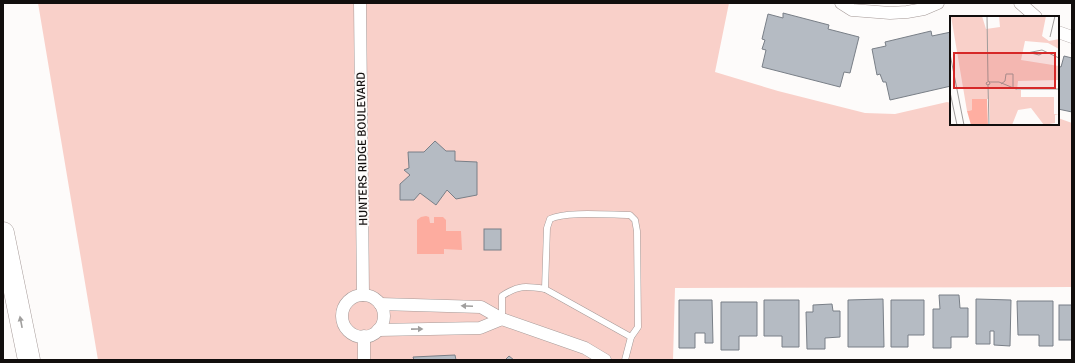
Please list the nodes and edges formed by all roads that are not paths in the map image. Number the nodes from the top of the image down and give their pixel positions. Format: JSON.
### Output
{"nodes":[{"id":1,"x":360,"y":3,"type":"edge"},
{"id":2,"x":841,"y":3,"type":"edge"},
{"id":3,"x":938,"y":3,"type":"edge"},
{"id":4,"x":1020,"y":3,"type":"edge"},
{"id":5,"x":1035,"y":16,"type":"edge"},
{"id":6,"x":1059,"y":32,"type":"edge"},
{"id":7,"x":1072,"y":37,"type":"edge"},
{"id":8,"x":3,"y":233,"type":"edge"},
{"id":9,"x":545,"y":289,"type":"junction"},
{"id":10,"x":364,"y":295,"type":"junction"},
{"id":11,"x":380,"y":304,"type":"junction"},
{"id":12,"x":502,"y":320,"type":"junction"},
{"id":13,"x":378,"y":330,"type":"junction"},
{"id":14,"x":364,"y":336,"type":"junction"},
{"id":15,"x":631,"y":337,"type":"junction"},
{"id":16,"x":29,"y":360,"type":"edge"},
{"id":17,"x":364,"y":360,"type":"edge"},
{"id":18,"x":605,"y":360,"type":"edge"},
{"id":19,"x":624,"y":360,"type":"edge"}],
"edges":[{"from":1,"to":10,"type":"street","name":"HUNTERS RIDGE BOULEVARD"},
{"from":2,"to":3,"type":"street"},
{"from":4,"to":5,"type":"street"},
{"from":6,"to":7,"type":"street"},
{"from":16,"to":8,"type":"highway","one_way":true},
{"from":9,"to":12,"type":"lane"},
{"from":9,"to":15,"type":"lane"},
{"from":9,"to":15,"type":"lane"},
{"from":10,"to":11,"type":"street"},
{"from":10,"to":14,"type":"street"},
{"from":12,"to":11,"type":"street","one_way":true},
{"from":11,"to":13,"type":"street"},
{"from":13,"to":12,"type":"street","one_way":true},
{"from":12,"to":18,"type":"street"},
{"from":13,"to":14,"type":"street"},
{"from":14,"to":17,"type":"street"},
{"from":15,"to":19,"type":"lane"}]}
